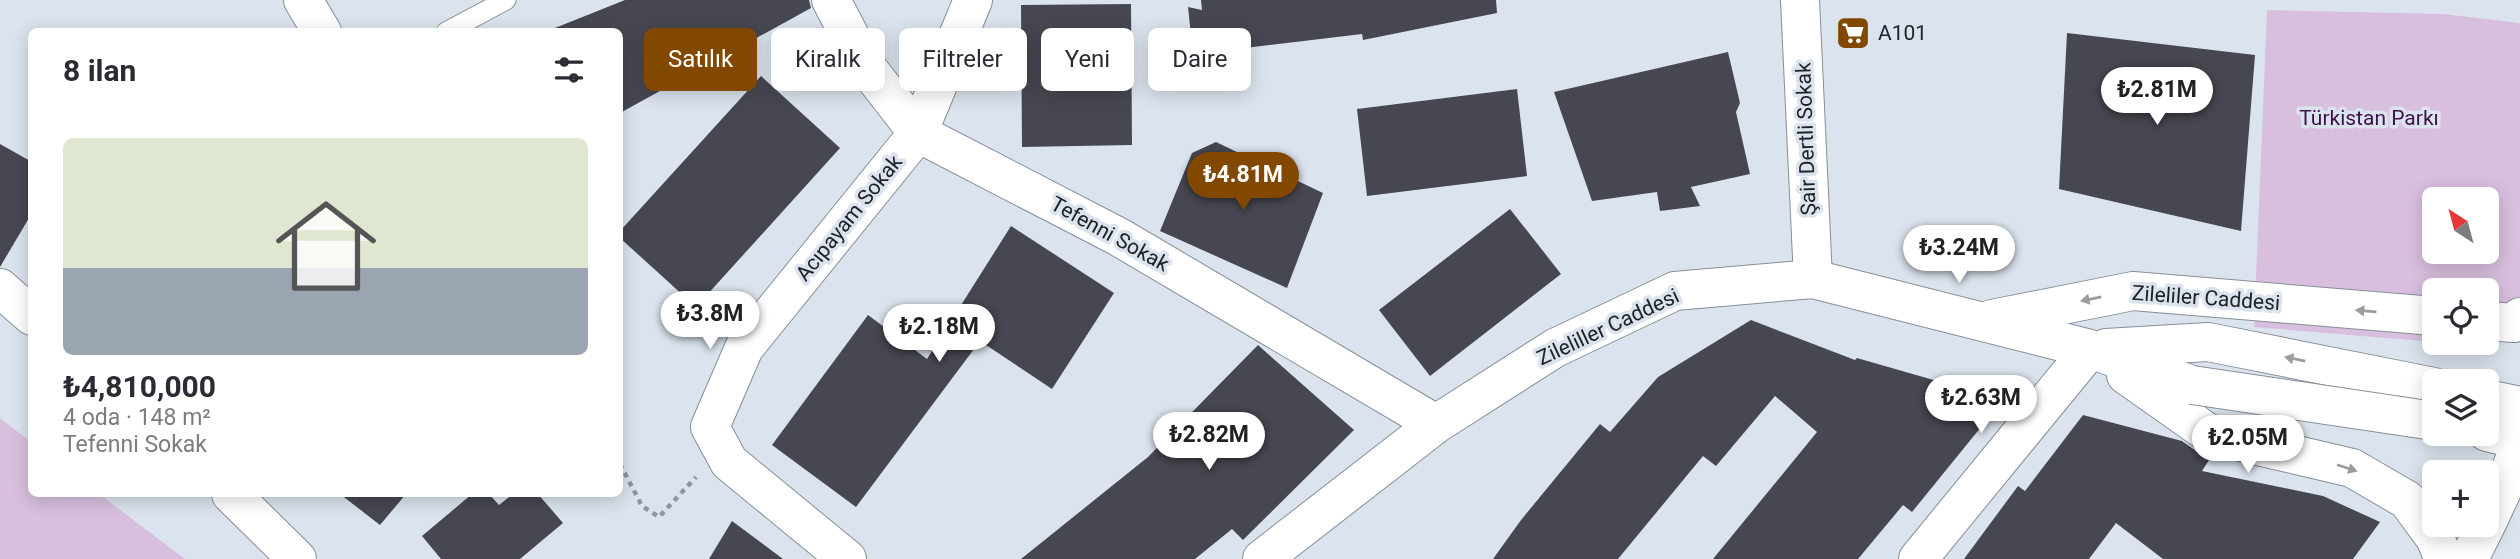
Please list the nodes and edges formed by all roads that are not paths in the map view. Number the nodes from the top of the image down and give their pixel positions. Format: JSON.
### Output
{"nodes":[{"id":1,"x":303,"y":0,"type":"edge"},
{"id":2,"x":506,"y":0,"type":"edge"},
{"id":3,"x":831,"y":0,"type":"edge"},
{"id":4,"x":973,"y":0,"type":"edge"},
{"id":5,"x":1800,"y":0,"type":"edge"},
{"id":6,"x":320,"y":28,"type":"edge"},
{"id":7,"x":454,"y":28,"type":"edge"},
{"id":8,"x":918,"y":133,"type":"junction"},
{"id":9,"x":1813,"y":279,"type":"junction"},
{"id":10,"x":0,"y":288,"type":"edge"},
{"id":11,"x":28,"y":312,"type":"edge"},
{"id":12,"x":2422,"y":315,"type":"edge"},
{"id":13,"x":2520,"y":317,"type":"edge"},
{"id":14,"x":1980,"y":321,"type":"junction"},
{"id":15,"x":2499,"y":322,"type":"edge"},
{"id":16,"x":2090,"y":349,"type":"junction"},
{"id":17,"x":2422,"y":385,"type":"edge"},
{"id":18,"x":2499,"y":401,"type":"edge"},
{"id":19,"x":2520,"y":406,"type":"edge"},
{"id":20,"x":2422,"y":419,"type":"edge"},
{"id":21,"x":1436,"y":424,"type":"junction"},
{"id":22,"x":2499,"y":436,"type":"edge"},
{"id":23,"x":2520,"y":442,"type":"edge"},
{"id":24,"x":234,"y":497,"type":"edge"},
{"id":25,"x":2499,"y":497,"type":"edge"},
{"id":26,"x":2480,"y":537,"type":"edge"},
{"id":27,"x":1265,"y":558,"type":"edge"},
{"id":28,"x":297,"y":559,"type":"edge"},
{"id":29,"x":847,"y":559,"type":"edge"},
{"id":30,"x":1918,"y":559,"type":"edge"},
{"id":31,"x":2444,"y":559,"type":"edge"},
{"id":32,"x":2469,"y":559,"type":"edge"}],
"edges":[{"from":1,"to":6,"type":"street"},
{"from":2,"to":7,"type":"lane"},
{"from":3,"to":8,"type":"street","name":"Tefenni Sokak"},
{"from":4,"to":8,"type":"street"},
{"from":5,"to":9,"type":"street","name":"Şair Dertli Sokak"},
{"from":8,"to":21,"type":"street","name":"Tefenni Sokak"},
{"from":8,"to":29,"type":"street","name":"Acıpayam Sokak"},
{"from":9,"to":14,"type":"street","name":"Zileliller Caddesi"},
{"from":9,"to":21,"type":"street","name":"Zileliller Caddesi"},
{"from":10,"to":11,"type":"street"},
{"from":12,"to":14,"type":"street","name":"Zileliler Caddesi","one_way":true},
{"from":13,"to":15,"type":"street"},
{"from":14,"to":16,"type":"street","name":"Zileliller Caddesi"},
{"from":17,"to":16,"type":"street","one_way":true},
{"from":16,"to":20,"type":"street","bridge":true},
{"from":16,"to":30,"type":"street"},
{"from":16,"to":31,"type":"street","one_way":true},
{"from":18,"to":19,"type":"street"},
{"from":21,"to":27,"type":"street","name":"Zileliller Caddesi"},
{"from":22,"to":23,"type":"street"},
{"from":23,"to":25,"type":"street"},
{"from":24,"to":28,"type":"street"},
{"from":26,"to":32,"type":"street"}]}
